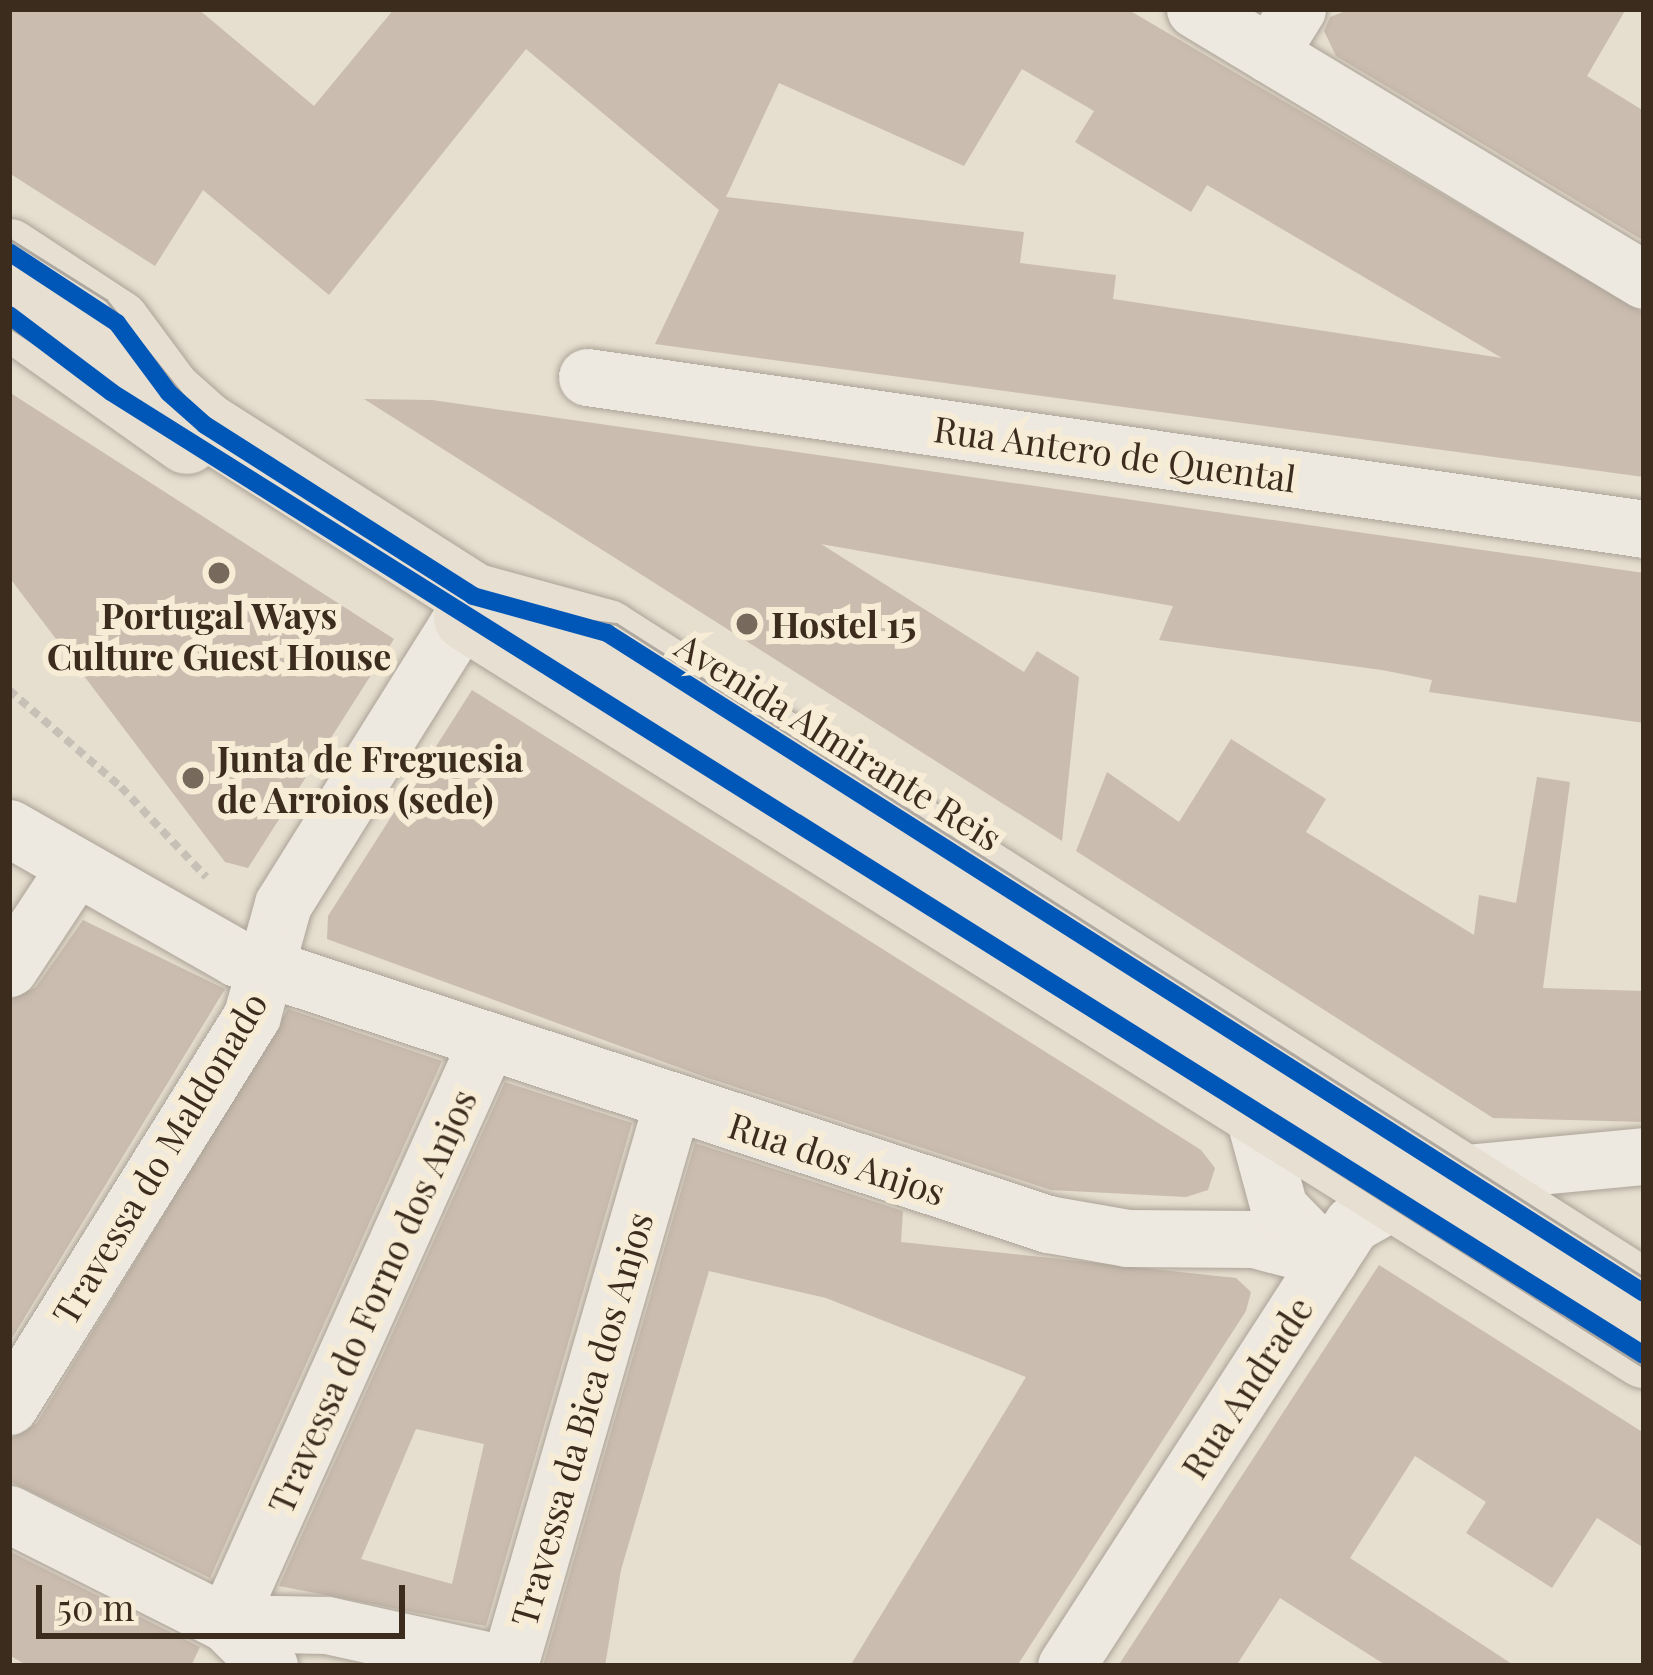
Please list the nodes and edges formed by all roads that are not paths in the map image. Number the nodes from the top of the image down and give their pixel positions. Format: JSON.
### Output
{"nodes":[{"id":1,"x":1195,"y":9,"type":"edge"},
{"id":2,"x":1283,"y":32,"type":"edge"},
{"id":3,"x":9,"y":252,"type":"edge"},
{"id":4,"x":1644,"y":280,"type":"edge"},
{"id":5,"x":9,"y":315,"type":"edge"},
{"id":6,"x":587,"y":377,"type":"dead end"},
{"id":7,"x":1644,"y":529,"type":"edge"},
{"id":8,"x":464,"y":616,"type":"junction"},
{"id":9,"x":9,"y":828,"type":"edge"},
{"id":10,"x":75,"y":868,"type":"junction"},
{"id":11,"x":9,"y":968,"type":"edge"},
{"id":12,"x":267,"y":969,"type":"junction"},
{"id":13,"x":486,"y":1044,"type":"junction"},
{"id":14,"x":672,"y":1104,"type":"junction"},
{"id":15,"x":1251,"y":1105,"type":"junction"},
{"id":16,"x":1644,"y":1156,"type":"edge"},
{"id":17,"x":1457,"y":1174,"type":"junction"},
{"id":18,"x":1398,"y":1198,"type":"junction"},
{"id":19,"x":1270,"y":1224,"type":"junction"},
{"id":20,"x":1329,"y":1259,"type":"junction"},
{"id":21,"x":1644,"y":1293,"type":"edge"},
{"id":22,"x":1644,"y":1355,"type":"edge"},
{"id":23,"x":9,"y":1406,"type":"edge"},
{"id":24,"x":9,"y":1514,"type":"edge"},
{"id":25,"x":226,"y":1623,"type":"junction"},
{"id":26,"x":269,"y":1666,"type":"edge"},
{"id":27,"x":1066,"y":1666,"type":"edge"}],
"edges":[{"from":1,"to":2,"type":"street"},
{"from":2,"to":4,"type":"street"},
{"from":3,"to":17,"type":"main road","name":"Avenida Almirante Reis"},
{"from":5,"to":8,"type":"main road"},
{"from":6,"to":7,"type":"street","name":"Rua Antero de Quental"},
{"from":8,"to":12,"type":"street","name":"Travessa do Maldonado"},
{"from":8,"to":15,"type":"main road"},
{"from":9,"to":10,"type":"street","name":"Rua dos Anjos"},
{"from":10,"to":11,"type":"street"},
{"from":10,"to":12,"type":"street","name":"Rua dos Anjos"},
{"from":12,"to":13,"type":"street","name":"Rua dos Anjos"},
{"from":12,"to":23,"type":"street","name":"Travessa do Maldonado"},
{"from":13,"to":14,"type":"street","name":"Rua dos Anjos"},
{"from":13,"to":25,"type":"street","name":"Travessa do Forno dos Anjos"},
{"from":14,"to":19,"type":"street","name":"Rua dos Anjos"},
{"from":14,"to":25,"type":"street","name":"Travessa da Bica dos Anjos"},
{"from":15,"to":18,"type":"main road"},
{"from":15,"to":19,"type":"street"},
{"from":16,"to":17,"type":"street"},
{"from":17,"to":18,"type":"main road"},
{"from":17,"to":21,"type":"main road","name":"Avenida Almirante Reis"},
{"from":18,"to":20,"type":"street"},
{"from":18,"to":22,"type":"main road"},
{"from":19,"to":20,"type":"street","name":"Rua dos Anjos"},
{"from":20,"to":27,"type":"street","name":"Rua Andrade"},
{"from":24,"to":25,"type":"street"},
{"from":25,"to":26,"type":"street"}]}
